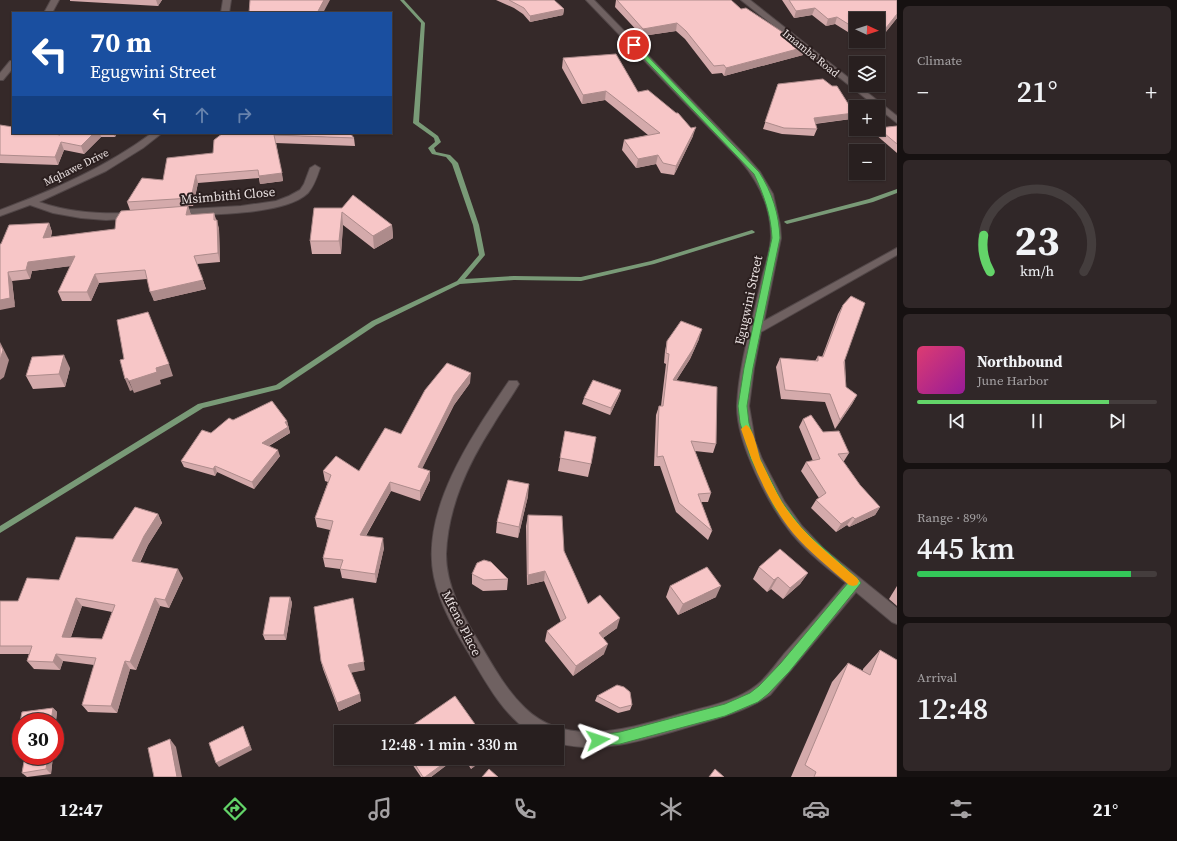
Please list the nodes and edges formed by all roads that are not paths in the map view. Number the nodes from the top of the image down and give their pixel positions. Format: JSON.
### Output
{"nodes":[{"id":1,"x":55,"y":0,"type":"edge"},
{"id":2,"x":227,"y":0,"type":"edge"},
{"id":3,"x":590,"y":0,"type":"edge"},
{"id":4,"x":745,"y":0,"type":"edge"},
{"id":5,"x":49,"y":12,"type":"edge"},
{"id":6,"x":225,"y":12,"type":"edge"},
{"id":7,"x":12,"y":64,"type":"edge"},
{"id":8,"x":0,"y":78,"type":"edge"},
{"id":9,"x":897,"y":120,"type":"edge"},
{"id":10,"x":156,"y":134,"type":"edge"},
{"id":11,"x":315,"y":168,"type":"dead end"},
{"id":12,"x":31,"y":202,"type":"junction"},
{"id":13,"x":0,"y":213,"type":"edge"},
{"id":14,"x":159,"y":214,"type":"edge"},
{"id":15,"x":146,"y":215,"type":"edge"},
{"id":16,"x":897,"y":251,"type":"edge"},
{"id":17,"x":756,"y":330,"type":"junction"},
{"id":18,"x":513,"y":384,"type":"dead end"},
{"id":19,"x":855,"y":583,"type":"junction"},
{"id":20,"x":897,"y":617,"type":"edge"},
{"id":21,"x":536,"y":725,"type":"edge"},
{"id":22,"x":564,"y":736,"type":"edge"}],
"edges":[{"from":1,"to":5,"type":"street"},
{"from":2,"to":6,"type":"street"},
{"from":3,"to":17,"type":"street","name":"Egugwini Street"},
{"from":4,"to":9,"type":"street","name":"Imamba Road"},
{"from":7,"to":8,"type":"street"},
{"from":10,"to":12,"type":"street","name":"Mqhawe Drive"},
{"from":11,"to":14,"type":"street","name":"Msimbithi Close"},
{"from":12,"to":13,"type":"street","name":"Mqhawe Drive"},
{"from":12,"to":15,"type":"street"},
{"from":16,"to":17,"type":"street"},
{"from":17,"to":19,"type":"street","name":"Egugwini Street"},
{"from":18,"to":21,"type":"street","name":"Mfene Place"},
{"from":19,"to":20,"type":"street","name":"Egugwini Street"},
{"from":19,"to":22,"type":"street"}]}
